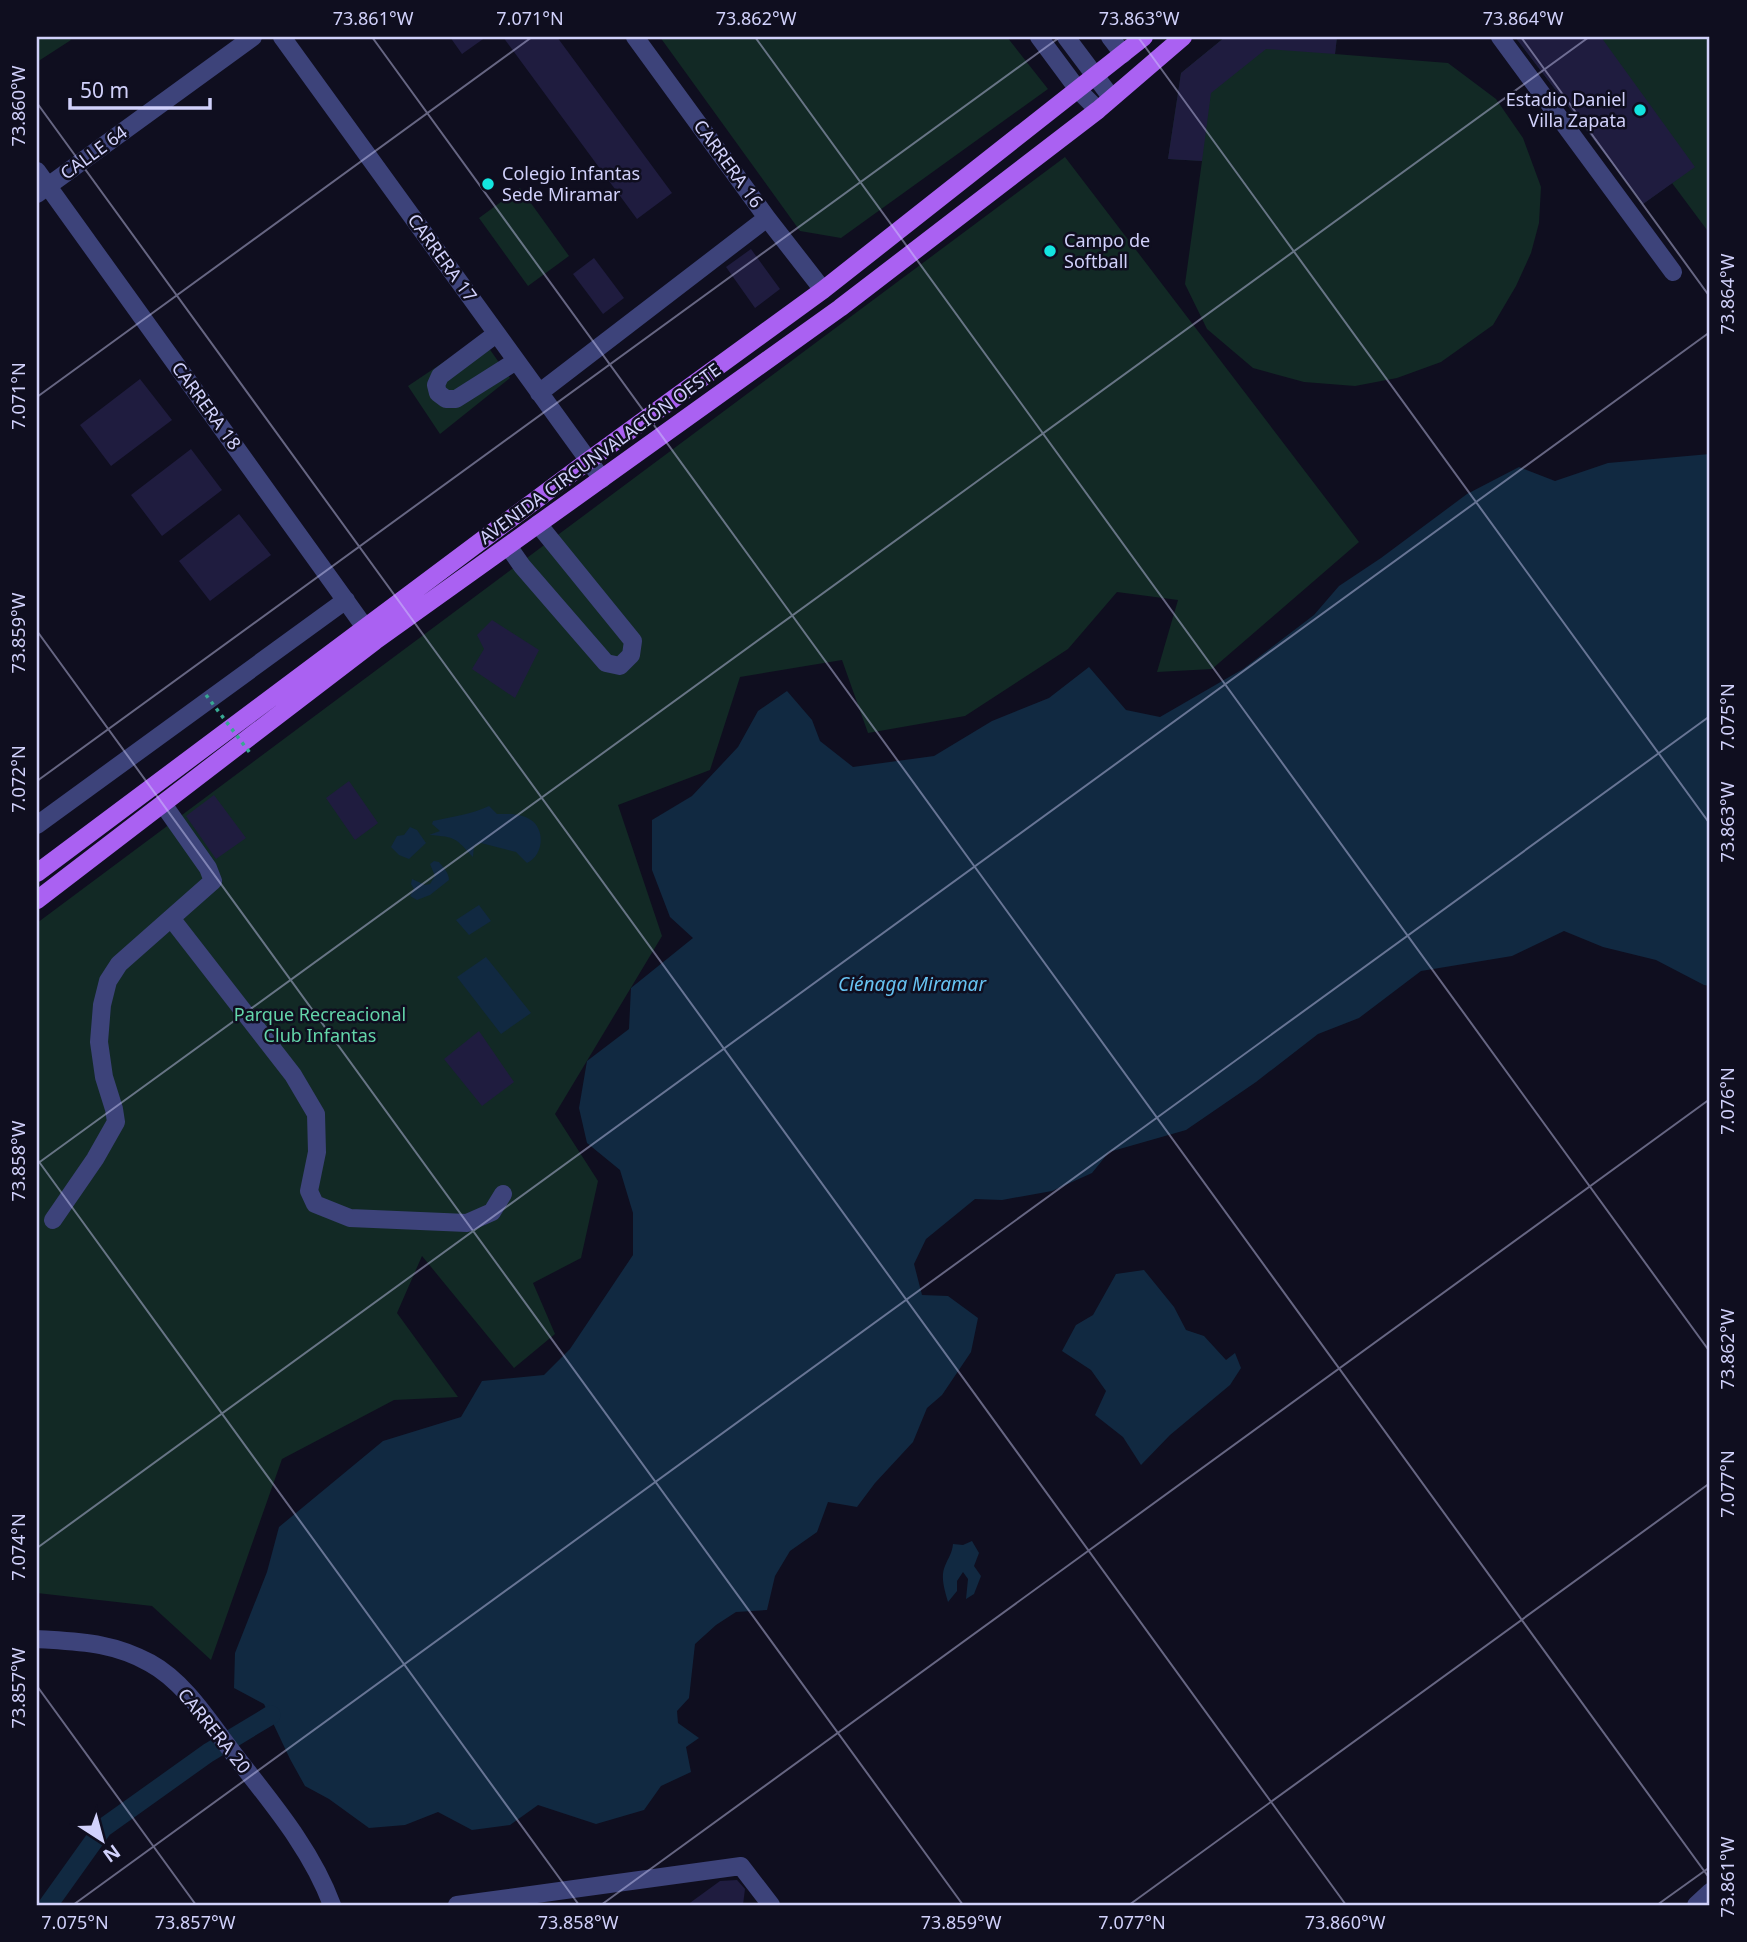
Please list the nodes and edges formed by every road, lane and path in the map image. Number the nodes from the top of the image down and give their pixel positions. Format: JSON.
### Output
{"nodes":[{"id":1,"x":253,"y":37,"type":"edge"},
{"id":2,"x":282,"y":37,"type":"edge"},
{"id":3,"x":635,"y":37,"type":"edge"},
{"id":4,"x":1039,"y":37,"type":"edge"},
{"id":5,"x":1066,"y":37,"type":"edge"},
{"id":6,"x":1110,"y":37,"type":"edge"},
{"id":7,"x":1144,"y":37,"type":"edge"},
{"id":8,"x":1183,"y":37,"type":"edge"},
{"id":9,"x":1500,"y":37,"type":"edge"},
{"id":10,"x":1123,"y":54,"type":"junction"},
{"id":11,"x":1096,"y":76,"type":"junction"},
{"id":12,"x":1079,"y":91,"type":"junction"},
{"id":13,"x":1111,"y":97,"type":"junction"},
{"id":14,"x":1098,"y":110,"type":"junction"},
{"id":15,"x":37,"y":171,"type":"edge"},
{"id":16,"x":42,"y":190,"type":"edge"},
{"id":17,"x":767,"y":218,"type":"junction"},
{"id":18,"x":1673,"y":272,"type":"dead end"},
{"id":19,"x":823,"y":290,"type":"junction"},
{"id":20,"x":496,"y":334,"type":"junction"},
{"id":21,"x":516,"y":361,"type":"junction"},
{"id":22,"x":539,"y":393,"type":"junction"},
{"id":23,"x":588,"y":461,"type":"junction"},
{"id":24,"x":602,"y":479,"type":"junction"},
{"id":25,"x":538,"y":524,"type":"junction"},
{"id":26,"x":508,"y":546,"type":"junction"},
{"id":27,"x":346,"y":600,"type":"junction"},
{"id":28,"x":370,"y":634,"type":"junction"},
{"id":29,"x":206,"y":695,"type":"dead end"},
{"id":30,"x":250,"y":753,"type":"dead end"},
{"id":31,"x":163,"y":804,"type":"junction"},
{"id":32,"x":37,"y":825,"type":"edge"},
{"id":33,"x":37,"y":873,"type":"edge"},
{"id":34,"x":38,"y":896,"type":"edge"},
{"id":35,"x":171,"y":918,"type":"junction"},
{"id":36,"x":503,"y":1194,"type":"dead end"},
{"id":37,"x":53,"y":1220,"type":"dead end"},
{"id":38,"x":37,"y":1639,"type":"edge"},
{"id":39,"x":1710,"y":1892,"type":"edge"},
{"id":40,"x":332,"y":1905,"type":"edge"},
{"id":41,"x":457,"y":1905,"type":"edge"},
{"id":42,"x":771,"y":1905,"type":"edge"},
{"id":43,"x":1696,"y":1905,"type":"edge"}],
"edges":[{"from":1,"to":16,"type":"street","name":"CALLE 64"},
{"from":2,"to":20,"type":"street","name":"CARRERA 17"},
{"from":3,"to":17,"type":"street","name":"CARRERA 16"},
{"from":4,"to":12,"type":"street"},
{"from":5,"to":11,"type":"street"},
{"from":6,"to":10,"type":"street"},
{"from":7,"to":10,"type":"main road","name":"AVENIDA CIRCUNVALACIÓN OESTE"},
{"from":8,"to":13,"type":"main road","name":"AVENIDA CIRCUNVALACIÓN OESTE"},
{"from":9,"to":18,"type":"street"},
{"from":10,"to":11,"type":"main road","name":"AVENIDA CIRCUNVALACIÓN OESTE"},
{"from":11,"to":12,"type":"main road","name":"AVENIDA CIRCUNVALACIÓN OESTE"},
{"from":11,"to":13,"type":"street"},
{"from":12,"to":14,"type":"street"},
{"from":12,"to":19,"type":"main road","name":"AVENIDA CIRCUNVALACIÓN OESTE"},
{"from":13,"to":14,"type":"main road","name":"AVENIDA CIRCUNVALACIÓN OESTE"},
{"from":14,"to":24,"type":"main road","name":"AVENIDA CIRCUNVALACIÓN OESTE"},
{"from":15,"to":16,"type":"street","name":"CARRERA 18"},
{"from":16,"to":27,"type":"street","name":"CARRERA 18"},
{"from":17,"to":19,"type":"street","name":"CARRERA 16"},
{"from":17,"to":22,"type":"street"},
{"from":19,"to":23,"type":"main road","name":"AVENIDA CIRCUNVALACIÓN OESTE"},
{"from":20,"to":21,"type":"street","name":"CARRERA 17"},
{"from":20,"to":21,"type":"street"},
{"from":21,"to":22,"type":"street","name":"CARRERA 17"},
{"from":22,"to":23,"type":"street","name":"CARRERA 17"},
{"from":23,"to":24,"type":"street","name":"CARRERA 17"},
{"from":23,"to":28,"type":"main road","name":"AVENIDA CIRCUNVALACIÓN OESTE"},
{"from":24,"to":25,"type":"main road","name":"AVENIDA CIRCUNVALACIÓN OESTE"},
{"from":25,"to":26,"type":"main road","name":"AVENIDA CIRCUNVALACIÓN OESTE"},
{"from":25,"to":26,"type":"street"},
{"from":26,"to":28,"type":"main road","name":"AVENIDA CIRCUNVALACIÓN OESTE"},
{"from":27,"to":28,"type":"street","name":"CARRERA 18"},
{"from":27,"to":32,"type":"street"},
{"from":28,"to":31,"type":"main road","name":"AVENIDA CIRCUNVALACIÓN OESTE"},
{"from":28,"to":33,"type":"main road","name":"AVENIDA CIRCUNVALACIÓN OESTE"},
{"from":29,"to":30,"type":"path","bridge":true},
{"from":31,"to":34,"type":"main road","name":"AVENIDA CIRCUNVALACIÓN OESTE"},
{"from":31,"to":35,"type":"street"},
{"from":35,"to":36,"type":"street"},
{"from":35,"to":37,"type":"street"},
{"from":38,"to":40,"type":"street","name":"CARRERA 20"},
{"from":39,"to":43,"type":"street"},
{"from":41,"to":42,"type":"street"}]}
